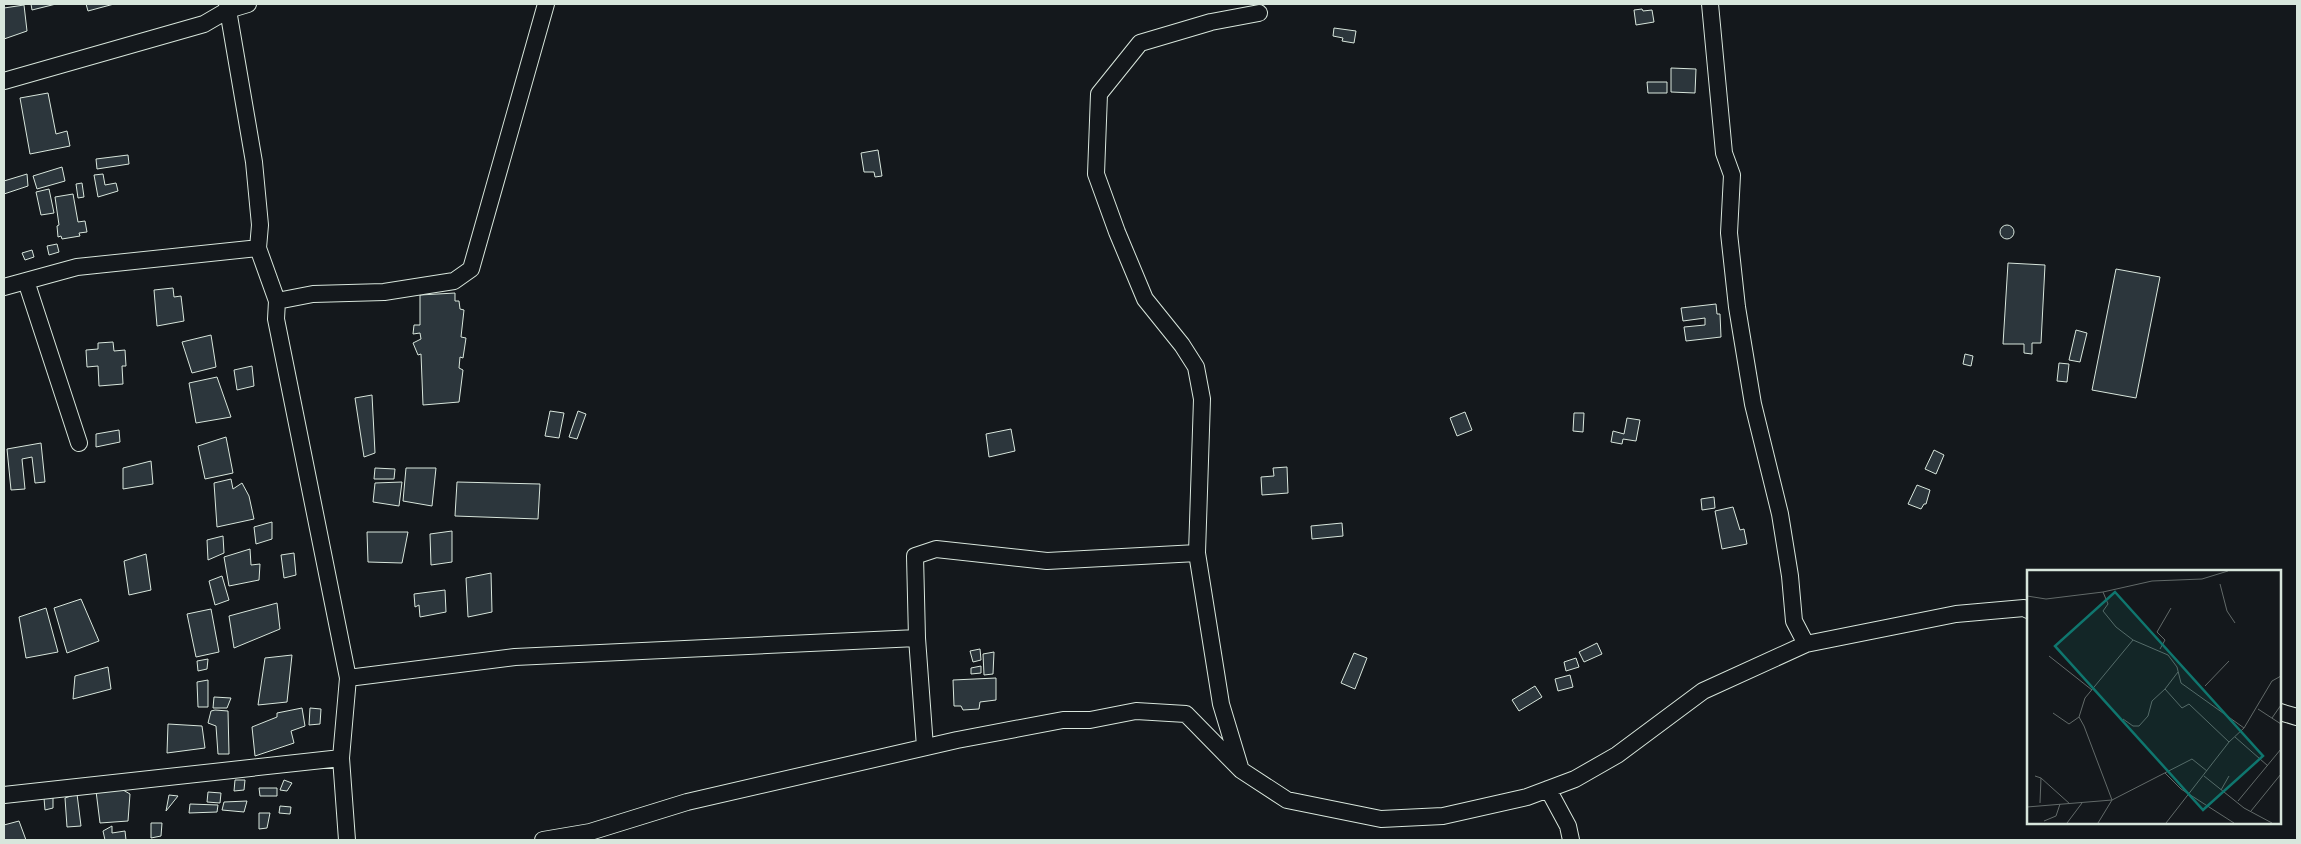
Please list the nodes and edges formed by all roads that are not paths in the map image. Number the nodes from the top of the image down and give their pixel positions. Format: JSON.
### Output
{"nodes":[{"id":1,"x":248,"y":4,"type":"edge"},
{"id":2,"x":546,"y":4,"type":"edge"},
{"id":3,"x":1710,"y":4,"type":"edge"},
{"id":4,"x":228,"y":7,"type":"edge"},
{"id":5,"x":1259,"y":13,"type":"dead end"},
{"id":6,"x":4,"y":81,"type":"edge"},
{"id":7,"x":258,"y":248,"type":"junction"},
{"id":8,"x":26,"y":281,"type":"junction"},
{"id":9,"x":4,"y":287,"type":"edge"},
{"id":10,"x":277,"y":301,"type":"junction"},
{"id":11,"x":79,"y":443,"type":"dead end"},
{"id":12,"x":1197,"y":553,"type":"junction"},
{"id":13,"x":2027,"y":610,"type":"edge"},
{"id":14,"x":917,"y":638,"type":"junction"},
{"id":15,"x":1806,"y":644,"type":"junction"},
{"id":16,"x":348,"y":678,"type":"junction"},
{"id":17,"x":2281,"y":712,"type":"edge"},
{"id":18,"x":2297,"y":717,"type":"edge"},
{"id":19,"x":925,"y":747,"type":"junction"},
{"id":20,"x":341,"y":758,"type":"junction"},
{"id":21,"x":1241,"y":770,"type":"junction"},
{"id":22,"x":1548,"y":789,"type":"junction"},
{"id":23,"x":4,"y":795,"type":"edge"},
{"id":24,"x":347,"y":840,"type":"edge"},
{"id":25,"x":543,"y":840,"type":"edge"},
{"id":26,"x":1571,"y":840,"type":"edge"}],
"edges":[{"from":1,"to":4,"type":"street"},
{"from":2,"to":10,"type":"street"},
{"from":3,"to":15,"type":"street"},
{"from":4,"to":6,"type":"street"},
{"from":4,"to":7,"type":"street"},
{"from":5,"to":12,"type":"street"},
{"from":7,"to":8,"type":"street"},
{"from":7,"to":10,"type":"street"},
{"from":8,"to":9,"type":"street"},
{"from":8,"to":11,"type":"street"},
{"from":10,"to":16,"type":"street"},
{"from":12,"to":14,"type":"street"},
{"from":12,"to":21,"type":"street"},
{"from":13,"to":15,"type":"street"},
{"from":14,"to":16,"type":"street"},
{"from":14,"to":19,"type":"street"},
{"from":15,"to":22,"type":"street"},
{"from":16,"to":20,"type":"street"},
{"from":17,"to":18,"type":"street"},
{"from":19,"to":21,"type":"street"},
{"from":19,"to":25,"type":"street"},
{"from":20,"to":23,"type":"street"},
{"from":20,"to":24,"type":"street"},
{"from":21,"to":22,"type":"street"},
{"from":22,"to":26,"type":"street"}]}
